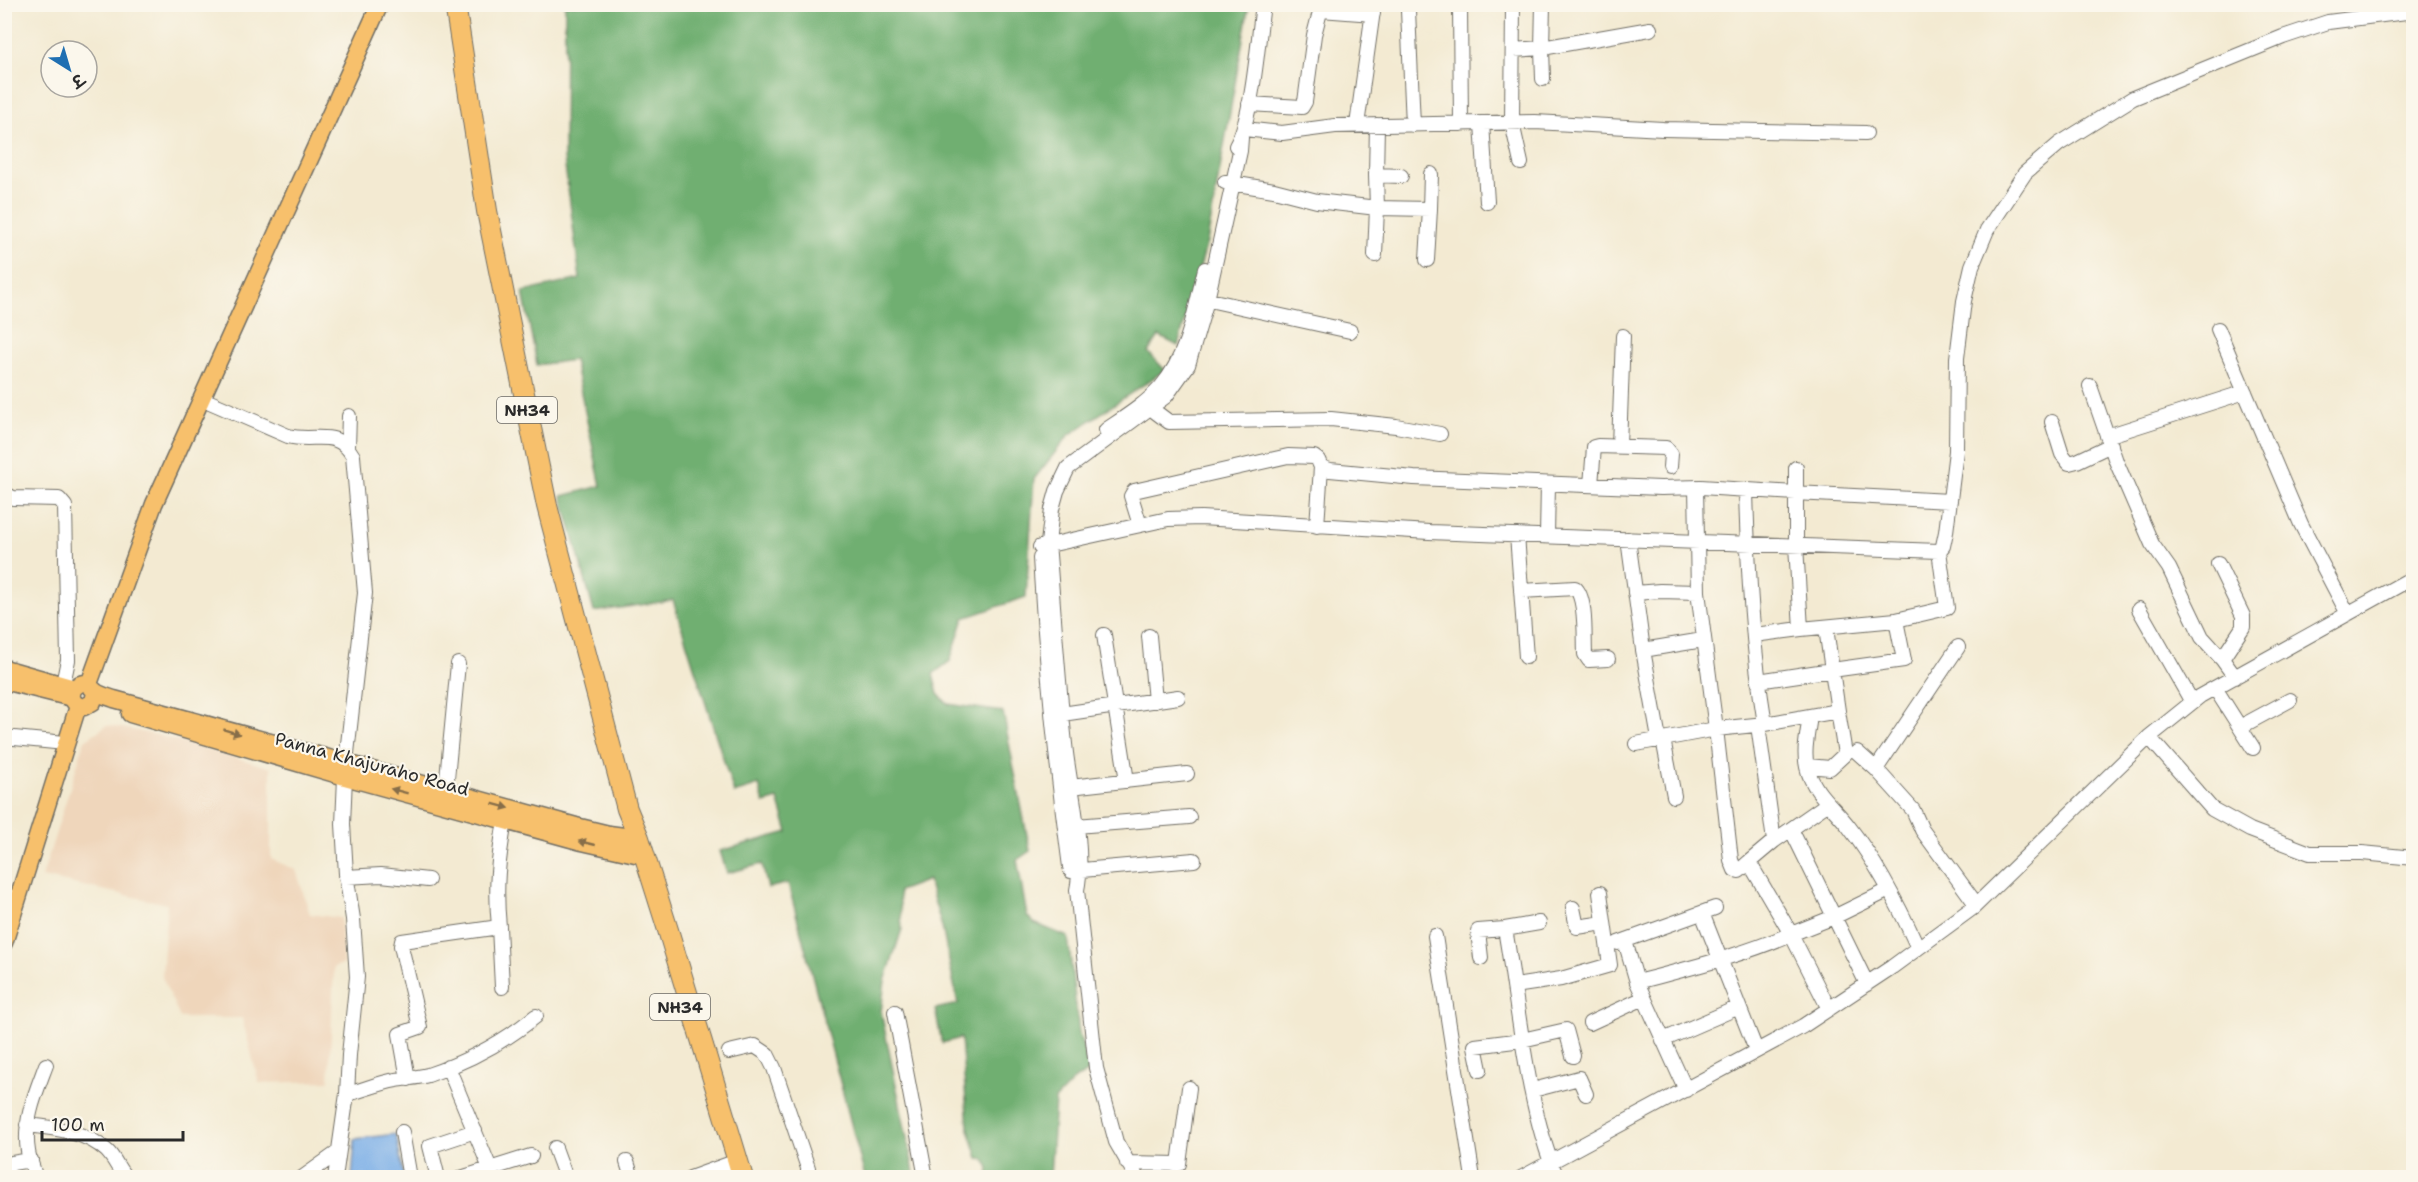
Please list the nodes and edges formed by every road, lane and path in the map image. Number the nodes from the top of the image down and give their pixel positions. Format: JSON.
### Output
{"nodes":[{"id":1,"x":380,"y":4,"type":"edge"},
{"id":2,"x":455,"y":4,"type":"edge"},
{"id":3,"x":1263,"y":4,"type":"edge"},
{"id":4,"x":1460,"y":4,"type":"edge"},
{"id":5,"x":1513,"y":4,"type":"edge"},
{"id":6,"x":1543,"y":4,"type":"edge"},
{"id":7,"x":1322,"y":7,"type":"edge"},
{"id":8,"x":1373,"y":9,"type":"edge"},
{"id":9,"x":1408,"y":10,"type":"dead end"},
{"id":10,"x":2414,"y":11,"type":"edge"},
{"id":11,"x":1650,"y":29,"type":"dead end"},
{"id":12,"x":1542,"y":48,"type":"junction"},
{"id":13,"x":1513,"y":50,"type":"junction"},
{"id":14,"x":1543,"y":79,"type":"dead end"},
{"id":15,"x":1249,"y":104,"type":"junction"},
{"id":16,"x":1482,"y":123,"type":"junction"},
{"id":17,"x":1512,"y":123,"type":"junction"},
{"id":18,"x":1461,"y":124,"type":"junction"},
{"id":19,"x":1377,"y":125,"type":"junction"},
{"id":20,"x":1413,"y":125,"type":"junction"},
{"id":21,"x":1357,"y":126,"type":"junction"},
{"id":22,"x":1866,"y":133,"type":"dead end"},
{"id":23,"x":1242,"y":134,"type":"junction"},
{"id":24,"x":1521,"y":163,"type":"dead end"},
{"id":25,"x":1431,"y":174,"type":"dead end"},
{"id":26,"x":1376,"y":175,"type":"junction"},
{"id":27,"x":1401,"y":176,"type":"dead end"},
{"id":28,"x":1230,"y":182,"type":"junction"},
{"id":29,"x":1487,"y":202,"type":"dead end"},
{"id":30,"x":1377,"y":207,"type":"junction"},
{"id":31,"x":1430,"y":209,"type":"junction"},
{"id":32,"x":1375,"y":255,"type":"dead end"},
{"id":33,"x":1427,"y":260,"type":"dead end"},
{"id":34,"x":1202,"y":299,"type":"junction"},
{"id":35,"x":2218,"y":329,"type":"dead end"},
{"id":36,"x":1350,"y":331,"type":"dead end"},
{"id":37,"x":1623,"y":336,"type":"dead end"},
{"id":38,"x":2091,"y":386,"type":"dead end"},
{"id":39,"x":2245,"y":392,"type":"junction"},
{"id":40,"x":203,"y":399,"type":"junction"},
{"id":41,"x":1148,"y":406,"type":"junction"},
{"id":42,"x":349,"y":416,"type":"dead end"},
{"id":43,"x":2052,"y":422,"type":"dead end"},
{"id":44,"x":1440,"y":434,"type":"dead end"},
{"id":45,"x":2109,"y":441,"type":"junction"},
{"id":46,"x":1619,"y":446,"type":"junction"},
{"id":47,"x":348,"y":447,"type":"junction"},
{"id":48,"x":1321,"y":467,"type":"junction"},
{"id":49,"x":1670,"y":467,"type":"dead end"},
{"id":50,"x":1796,"y":468,"type":"dead end"},
{"id":51,"x":1548,"y":484,"type":"junction"},
{"id":52,"x":1591,"y":485,"type":"junction"},
{"id":53,"x":1696,"y":487,"type":"junction"},
{"id":54,"x":1746,"y":490,"type":"junction"},
{"id":55,"x":4,"y":493,"type":"edge"},
{"id":56,"x":1796,"y":493,"type":"junction"},
{"id":57,"x":1950,"y":501,"type":"junction"},
{"id":58,"x":1140,"y":525,"type":"junction"},
{"id":59,"x":1317,"y":526,"type":"junction"},
{"id":60,"x":1517,"y":535,"type":"junction"},
{"id":61,"x":1547,"y":536,"type":"junction"},
{"id":62,"x":1628,"y":539,"type":"junction"},
{"id":63,"x":1698,"y":542,"type":"junction"},
{"id":64,"x":1748,"y":544,"type":"junction"},
{"id":65,"x":1044,"y":545,"type":"junction"},
{"id":66,"x":1796,"y":545,"type":"junction"},
{"id":67,"x":1939,"y":551,"type":"junction"},
{"id":68,"x":2218,"y":564,"type":"dead end"},
{"id":69,"x":2414,"y":577,"type":"edge"},
{"id":70,"x":1521,"y":591,"type":"junction"},
{"id":71,"x":1698,"y":592,"type":"junction"},
{"id":72,"x":1635,"y":593,"type":"junction"},
{"id":73,"x":2139,"y":609,"type":"dead end"},
{"id":74,"x":2348,"y":614,"type":"junction"},
{"id":75,"x":1896,"y":620,"type":"junction"},
{"id":76,"x":1826,"y":628,"type":"junction"},
{"id":77,"x":1801,"y":629,"type":"junction"},
{"id":78,"x":1104,"y":635,"type":"dead end"},
{"id":79,"x":1754,"y":635,"type":"junction"},
{"id":80,"x":1149,"y":636,"type":"dead end"},
{"id":81,"x":1703,"y":640,"type":"junction"},
{"id":82,"x":1958,"y":647,"type":"dead end"},
{"id":83,"x":1643,"y":650,"type":"junction"},
{"id":84,"x":1526,"y":657,"type":"dead end"},
{"id":85,"x":1608,"y":659,"type":"dead end"},
{"id":86,"x":2222,"y":659,"type":"junction"},
{"id":87,"x":459,"y":664,"type":"dead end"},
{"id":88,"x":4,"y":668,"type":"edge"},
{"id":89,"x":1832,"y":670,"type":"junction"},
{"id":90,"x":2235,"y":676,"type":"junction"},
{"id":91,"x":4,"y":681,"type":"edge"},
{"id":92,"x":1758,"y":681,"type":"junction"},
{"id":93,"x":2215,"y":688,"type":"junction"},
{"id":94,"x":80,"y":693,"type":"junction"},
{"id":95,"x":1178,"y":697,"type":"dead end"},
{"id":96,"x":2290,"y":700,"type":"dead end"},
{"id":97,"x":1155,"y":701,"type":"junction"},
{"id":98,"x":2192,"y":702,"type":"junction"},
{"id":99,"x":1115,"y":707,"type":"junction"},
{"id":100,"x":1838,"y":711,"type":"junction"},
{"id":101,"x":1062,"y":714,"type":"junction"},
{"id":102,"x":1810,"y":716,"type":"junction"},
{"id":103,"x":1761,"y":724,"type":"junction"},
{"id":104,"x":2240,"y":727,"type":"junction"},
{"id":105,"x":1716,"y":729,"type":"junction"},
{"id":106,"x":4,"y":737,"type":"edge"},
{"id":107,"x":2149,"y":737,"type":"junction"},
{"id":108,"x":1661,"y":739,"type":"junction"},
{"id":109,"x":65,"y":743,"type":"junction"},
{"id":110,"x":1636,"y":744,"type":"dead end"},
{"id":111,"x":2253,"y":748,"type":"dead end"},
{"id":112,"x":1857,"y":752,"type":"dead end"},
{"id":113,"x":1807,"y":766,"type":"junction"},
{"id":114,"x":345,"y":769,"type":"junction"},
{"id":115,"x":1876,"y":769,"type":"junction"},
{"id":116,"x":1187,"y":774,"type":"dead end"},
{"id":117,"x":1127,"y":781,"type":"junction"},
{"id":118,"x":1070,"y":787,"type":"junction"},
{"id":119,"x":446,"y":789,"type":"junction"},
{"id":120,"x":1674,"y":796,"type":"dead end"},
{"id":121,"x":1827,"y":804,"type":"junction"},
{"id":122,"x":1190,"y":817,"type":"dead end"},
{"id":123,"x":505,"y":821,"type":"junction"},
{"id":124,"x":1076,"y":826,"type":"junction"},
{"id":125,"x":1791,"y":829,"type":"junction"},
{"id":126,"x":1774,"y":841,"type":"junction"},
{"id":127,"x":635,"y":846,"type":"junction"},
{"id":128,"x":2414,"y":858,"type":"edge"},
{"id":129,"x":1194,"y":860,"type":"dead end"},
{"id":130,"x":1749,"y":862,"type":"junction"},
{"id":131,"x":1075,"y":871,"type":"junction"},
{"id":132,"x":346,"y":877,"type":"junction"},
{"id":133,"x":428,"y":880,"type":"dead end"},
{"id":134,"x":1889,"y":890,"type":"junction"},
{"id":135,"x":1600,"y":893,"type":"dead end"},
{"id":136,"x":11,"y":897,"type":"edge"},
{"id":137,"x":1977,"y":904,"type":"junction"},
{"id":138,"x":1573,"y":908,"type":"dead end"},
{"id":139,"x":1715,"y":908,"type":"dead end"},
{"id":140,"x":1702,"y":913,"type":"junction"},
{"id":141,"x":1834,"y":917,"type":"junction"},
{"id":142,"x":1539,"y":923,"type":"dead end"},
{"id":143,"x":1604,"y":923,"type":"junction"},
{"id":144,"x":499,"y":927,"type":"junction"},
{"id":145,"x":1505,"y":929,"type":"junction"},
{"id":146,"x":1791,"y":934,"type":"junction"},
{"id":147,"x":6,"y":936,"type":"edge"},
{"id":148,"x":1435,"y":936,"type":"dead end"},
{"id":149,"x":1625,"y":941,"type":"junction"},
{"id":150,"x":1607,"y":947,"type":"junction"},
{"id":151,"x":1918,"y":948,"type":"junction"},
{"id":152,"x":1481,"y":958,"type":"dead end"},
{"id":153,"x":1719,"y":960,"type":"junction"},
{"id":154,"x":1636,"y":982,"type":"junction"},
{"id":155,"x":1867,"y":984,"type":"junction"},
{"id":156,"x":1515,"y":986,"type":"junction"},
{"id":157,"x":502,"y":987,"type":"dead end"},
{"id":158,"x":1644,"y":998,"type":"junction"},
{"id":159,"x":1739,"y":1007,"type":"junction"},
{"id":160,"x":1829,"y":1009,"type":"junction"},
{"id":161,"x":895,"y":1012,"type":"dead end"},
{"id":162,"x":536,"y":1016,"type":"dead end"},
{"id":163,"x":1590,"y":1023,"type":"dead end"},
{"id":164,"x":1522,"y":1040,"type":"junction"},
{"id":165,"x":1663,"y":1040,"type":"junction"},
{"id":166,"x":1756,"y":1050,"type":"junction"},
{"id":167,"x":729,"y":1052,"type":"dead end"},
{"id":168,"x":1573,"y":1056,"type":"dead end"},
{"id":169,"x":46,"y":1065,"type":"dead end"},
{"id":170,"x":448,"y":1067,"type":"junction"},
{"id":171,"x":1480,"y":1070,"type":"dead end"},
{"id":172,"x":408,"y":1079,"type":"junction"},
{"id":173,"x":1189,"y":1088,"type":"dead end"},
{"id":174,"x":1686,"y":1089,"type":"junction"},
{"id":175,"x":1533,"y":1090,"type":"junction"},
{"id":176,"x":347,"y":1094,"type":"junction"},
{"id":177,"x":1586,"y":1094,"type":"dead end"},
{"id":178,"x":27,"y":1125,"type":"junction"},
{"id":179,"x":476,"y":1131,"type":"junction"},
{"id":180,"x":402,"y":1132,"type":"dead end"},
{"id":181,"x":555,"y":1148,"type":"dead end"},
{"id":182,"x":337,"y":1153,"type":"junction"},
{"id":183,"x":531,"y":1156,"type":"dead end"},
{"id":184,"x":31,"y":1160,"type":"junction"},
{"id":185,"x":627,"y":1162,"type":"dead end"},
{"id":186,"x":1550,"y":1162,"type":"junction"},
{"id":187,"x":1127,"y":1163,"type":"junction"},
{"id":188,"x":735,"y":1170,"type":"edge"},
{"id":189,"x":492,"y":1173,"type":"edge"},
{"id":190,"x":4,"y":1174,"type":"edge"},
{"id":191,"x":35,"y":1178,"type":"edge"},
{"id":192,"x":126,"y":1178,"type":"edge"},
{"id":193,"x":302,"y":1178,"type":"edge"},
{"id":194,"x":335,"y":1178,"type":"edge"},
{"id":195,"x":410,"y":1178,"type":"edge"},
{"id":196,"x":438,"y":1178,"type":"edge"},
{"id":197,"x":461,"y":1178,"type":"edge"},
{"id":198,"x":566,"y":1178,"type":"edge"},
{"id":199,"x":632,"y":1178,"type":"edge"},
{"id":200,"x":690,"y":1178,"type":"edge"},
{"id":201,"x":808,"y":1178,"type":"edge"},
{"id":202,"x":926,"y":1178,"type":"edge"},
{"id":203,"x":1137,"y":1178,"type":"edge"},
{"id":204,"x":1473,"y":1178,"type":"edge"},
{"id":205,"x":1521,"y":1178,"type":"edge"},
{"id":206,"x":1557,"y":1178,"type":"edge"}],
"edges":[{"from":1,"to":40,"type":"main road"},
{"from":2,"to":127,"type":"highway","number":"NH34"},
{"from":3,"to":15,"type":"street"},
{"from":4,"to":18,"type":"street"},
{"from":5,"to":13,"type":"street"},
{"from":6,"to":12,"type":"street"},
{"from":7,"to":8,"type":"street"},
{"from":7,"to":15,"type":"street"},
{"from":8,"to":21,"type":"street"},
{"from":9,"to":20,"type":"street"},
{"from":10,"to":57,"type":"street"},
{"from":11,"to":12,"type":"street"},
{"from":12,"to":13,"type":"street"},
{"from":12,"to":14,"type":"street"},
{"from":13,"to":17,"type":"street"},
{"from":15,"to":23,"type":"street"},
{"from":16,"to":17,"type":"street"},
{"from":16,"to":18,"type":"street"},
{"from":16,"to":29,"type":"street"},
{"from":17,"to":22,"type":"street"},
{"from":17,"to":24,"type":"street"},
{"from":18,"to":20,"type":"street"},
{"from":19,"to":20,"type":"street"},
{"from":19,"to":21,"type":"street"},
{"from":19,"to":26,"type":"street"},
{"from":21,"to":23,"type":"street"},
{"from":23,"to":28,"type":"street"},
{"from":25,"to":31,"type":"street"},
{"from":26,"to":27,"type":"street"},
{"from":26,"to":30,"type":"street"},
{"from":28,"to":30,"type":"street"},
{"from":28,"to":34,"type":"street"},
{"from":30,"to":31,"type":"street"},
{"from":30,"to":32,"type":"street"},
{"from":31,"to":33,"type":"street"},
{"from":34,"to":36,"type":"street"},
{"from":34,"to":41,"type":"street"},
{"from":35,"to":39,"type":"street"},
{"from":37,"to":46,"type":"street"},
{"from":38,"to":45,"type":"street"},
{"from":39,"to":45,"type":"street"},
{"from":39,"to":74,"type":"street"},
{"from":40,"to":47,"type":"street"},
{"from":40,"to":94,"type":"main road"},
{"from":41,"to":44,"type":"street"},
{"from":41,"to":65,"type":"street"},
{"from":42,"to":47,"type":"street"},
{"from":43,"to":45,"type":"street"},
{"from":45,"to":86,"type":"street"},
{"from":46,"to":49,"type":"street"},
{"from":46,"to":52,"type":"street"},
{"from":47,"to":114,"type":"street"},
{"from":48,"to":51,"type":"street"},
{"from":48,"to":58,"type":"street"},
{"from":48,"to":59,"type":"street"},
{"from":50,"to":56,"type":"street"},
{"from":51,"to":52,"type":"street"},
{"from":51,"to":61,"type":"street"},
{"from":52,"to":53,"type":"street"},
{"from":53,"to":54,"type":"street"},
{"from":53,"to":63,"type":"street"},
{"from":54,"to":56,"type":"street"},
{"from":54,"to":64,"type":"street"},
{"from":55,"to":94,"type":"street"},
{"from":56,"to":57,"type":"street"},
{"from":56,"to":66,"type":"street"},
{"from":57,"to":67,"type":"street"},
{"from":58,"to":59,"type":"street"},
{"from":58,"to":65,"type":"street"},
{"from":59,"to":60,"type":"street"},
{"from":60,"to":61,"type":"street"},
{"from":60,"to":70,"type":"street"},
{"from":61,"to":62,"type":"street"},
{"from":62,"to":63,"type":"street"},
{"from":62,"to":72,"type":"street"},
{"from":63,"to":64,"type":"street"},
{"from":63,"to":71,"type":"street"},
{"from":64,"to":66,"type":"street"},
{"from":64,"to":79,"type":"street"},
{"from":65,"to":101,"type":"street"},
{"from":65,"to":131,"type":"street"},
{"from":66,"to":67,"type":"street"},
{"from":66,"to":77,"type":"street"},
{"from":67,"to":75,"type":"street"},
{"from":68,"to":86,"type":"street"},
{"from":69,"to":74,"type":"street"},
{"from":70,"to":84,"type":"street"},
{"from":70,"to":85,"type":"street"},
{"from":71,"to":72,"type":"street"},
{"from":71,"to":81,"type":"street"},
{"from":72,"to":83,"type":"street"},
{"from":73,"to":98,"type":"street"},
{"from":74,"to":90,"type":"street"},
{"from":75,"to":76,"type":"street"},
{"from":75,"to":89,"type":"street"},
{"from":76,"to":77,"type":"street"},
{"from":76,"to":89,"type":"street"},
{"from":77,"to":79,"type":"street"},
{"from":78,"to":99,"type":"street"},
{"from":79,"to":92,"type":"street"},
{"from":80,"to":97,"type":"street"},
{"from":81,"to":83,"type":"street"},
{"from":81,"to":105,"type":"street"},
{"from":82,"to":115,"type":"street"},
{"from":83,"to":108,"type":"street"},
{"from":86,"to":90,"type":"street"},
{"from":87,"to":119,"type":"street"},
{"from":88,"to":94,"type":"main road","name":"Panna Khajuraho Road"},
{"from":89,"to":92,"type":"street"},
{"from":89,"to":100,"type":"street"},
{"from":90,"to":93,"type":"street"},
{"from":91,"to":94,"type":"main road","name":"Panna Khajuraho Road"},
{"from":92,"to":103,"type":"street"},
{"from":93,"to":98,"type":"street"},
{"from":93,"to":104,"type":"street"},
{"from":94,"to":109,"type":"main road"},
{"from":94,"to":114,"type":"main road","name":"Panna Khajuraho Road"},
{"from":95,"to":97,"type":"street"},
{"from":96,"to":104,"type":"street"},
{"from":97,"to":99,"type":"street"},
{"from":98,"to":107,"type":"street"},
{"from":99,"to":101,"type":"street"},
{"from":99,"to":117,"type":"street"},
{"from":100,"to":102,"type":"street"},
{"from":100,"to":113,"type":"street"},
{"from":101,"to":118,"type":"street"},
{"from":102,"to":103,"type":"street"},
{"from":102,"to":113,"type":"street"},
{"from":103,"to":105,"type":"street"},
{"from":103,"to":126,"type":"street"},
{"from":104,"to":111,"type":"street"},
{"from":105,"to":108,"type":"street"},
{"from":105,"to":130,"type":"street"},
{"from":106,"to":109,"type":"street"},
{"from":107,"to":128,"type":"street"},
{"from":107,"to":137,"type":"street"},
{"from":108,"to":110,"type":"street"},
{"from":108,"to":120,"type":"street"},
{"from":109,"to":136,"type":"main road"},
{"from":112,"to":115,"type":"street"},
{"from":113,"to":121,"type":"street"},
{"from":114,"to":119,"type":"main road","name":"Panna Khajuraho Road"},
{"from":123,"to":114,"type":"main road","name":"Panna Khajuraho Road","one_way":true},
{"from":114,"to":132,"type":"street"},
{"from":115,"to":137,"type":"street"},
{"from":116,"to":117,"type":"street"},
{"from":117,"to":118,"type":"street"},
{"from":118,"to":124,"type":"street"},
{"from":119,"to":127,"type":"main road","name":"Panna Khajuraho Road","one_way":true},
{"from":121,"to":125,"type":"street"},
{"from":121,"to":134,"type":"street"},
{"from":122,"to":124,"type":"street"},
{"from":127,"to":123,"type":"main road","name":"Panna Khajuraho Road","one_way":true},
{"from":123,"to":144,"type":"street"},
{"from":124,"to":131,"type":"street"},
{"from":125,"to":126,"type":"street"},
{"from":125,"to":141,"type":"street"},
{"from":126,"to":130,"type":"street"},
{"from":127,"to":188,"type":"highway","number":"NH34"},
{"from":129,"to":131,"type":"street"},
{"from":130,"to":146,"type":"street"},
{"from":131,"to":187,"type":"street"},
{"from":132,"to":133,"type":"street"},
{"from":132,"to":176,"type":"street"},
{"from":134,"to":141,"type":"street"},
{"from":134,"to":151,"type":"street"},
{"from":135,"to":143,"type":"street"},
{"from":136,"to":147,"type":"main road"},
{"from":137,"to":151,"type":"street"},
{"from":138,"to":143,"type":"street"},
{"from":139,"to":140,"type":"street"},
{"from":140,"to":149,"type":"street"},
{"from":140,"to":153,"type":"street"},
{"from":141,"to":146,"type":"street"},
{"from":141,"to":155,"type":"street"},
{"from":142,"to":145,"type":"street"},
{"from":143,"to":150,"type":"street"},
{"from":144,"to":157,"type":"street"},
{"from":144,"to":172,"type":"street"},
{"from":145,"to":152,"type":"street"},
{"from":145,"to":156,"type":"street"},
{"from":146,"to":153,"type":"street"},
{"from":146,"to":160,"type":"street"},
{"from":148,"to":204,"type":"street"},
{"from":149,"to":150,"type":"street"},
{"from":149,"to":154,"type":"street"},
{"from":150,"to":156,"type":"street"},
{"from":151,"to":155,"type":"street"},
{"from":153,"to":154,"type":"street"},
{"from":153,"to":159,"type":"street"},
{"from":154,"to":158,"type":"street"},
{"from":155,"to":160,"type":"street"},
{"from":156,"to":164,"type":"street"},
{"from":158,"to":163,"type":"street"},
{"from":158,"to":165,"type":"street"},
{"from":159,"to":165,"type":"street"},
{"from":159,"to":166,"type":"street"},
{"from":160,"to":166,"type":"street"},
{"from":161,"to":202,"type":"street"},
{"from":162,"to":170,"type":"street"},
{"from":164,"to":168,"type":"street"},
{"from":164,"to":171,"type":"street"},
{"from":164,"to":175,"type":"street"},
{"from":165,"to":174,"type":"street"},
{"from":166,"to":174,"type":"street"},
{"from":167,"to":201,"type":"street"},
{"from":169,"to":178,"type":"street"},
{"from":170,"to":172,"type":"street"},
{"from":170,"to":179,"type":"street"},
{"from":172,"to":176,"type":"street"},
{"from":173,"to":187,"type":"street"},
{"from":174,"to":186,"type":"street"},
{"from":175,"to":177,"type":"street"},
{"from":175,"to":186,"type":"street"},
{"from":176,"to":182,"type":"street"},
{"from":178,"to":184,"type":"street"},
{"from":178,"to":192,"type":"street"},
{"from":179,"to":189,"type":"street"},
{"from":179,"to":196,"type":"street"},
{"from":180,"to":195,"type":"street"},
{"from":181,"to":198,"type":"street"},
{"from":182,"to":193,"type":"street"},
{"from":182,"to":194,"type":"street"},
{"from":183,"to":189,"type":"street"},
{"from":184,"to":190,"type":"street"},
{"from":184,"to":191,"type":"street"},
{"from":185,"to":199,"type":"street"},
{"from":186,"to":205,"type":"street"},
{"from":186,"to":206,"type":"street"},
{"from":187,"to":203,"type":"street"},
{"from":188,"to":200,"type":"street"},
{"from":189,"to":197,"type":"street"}]}
